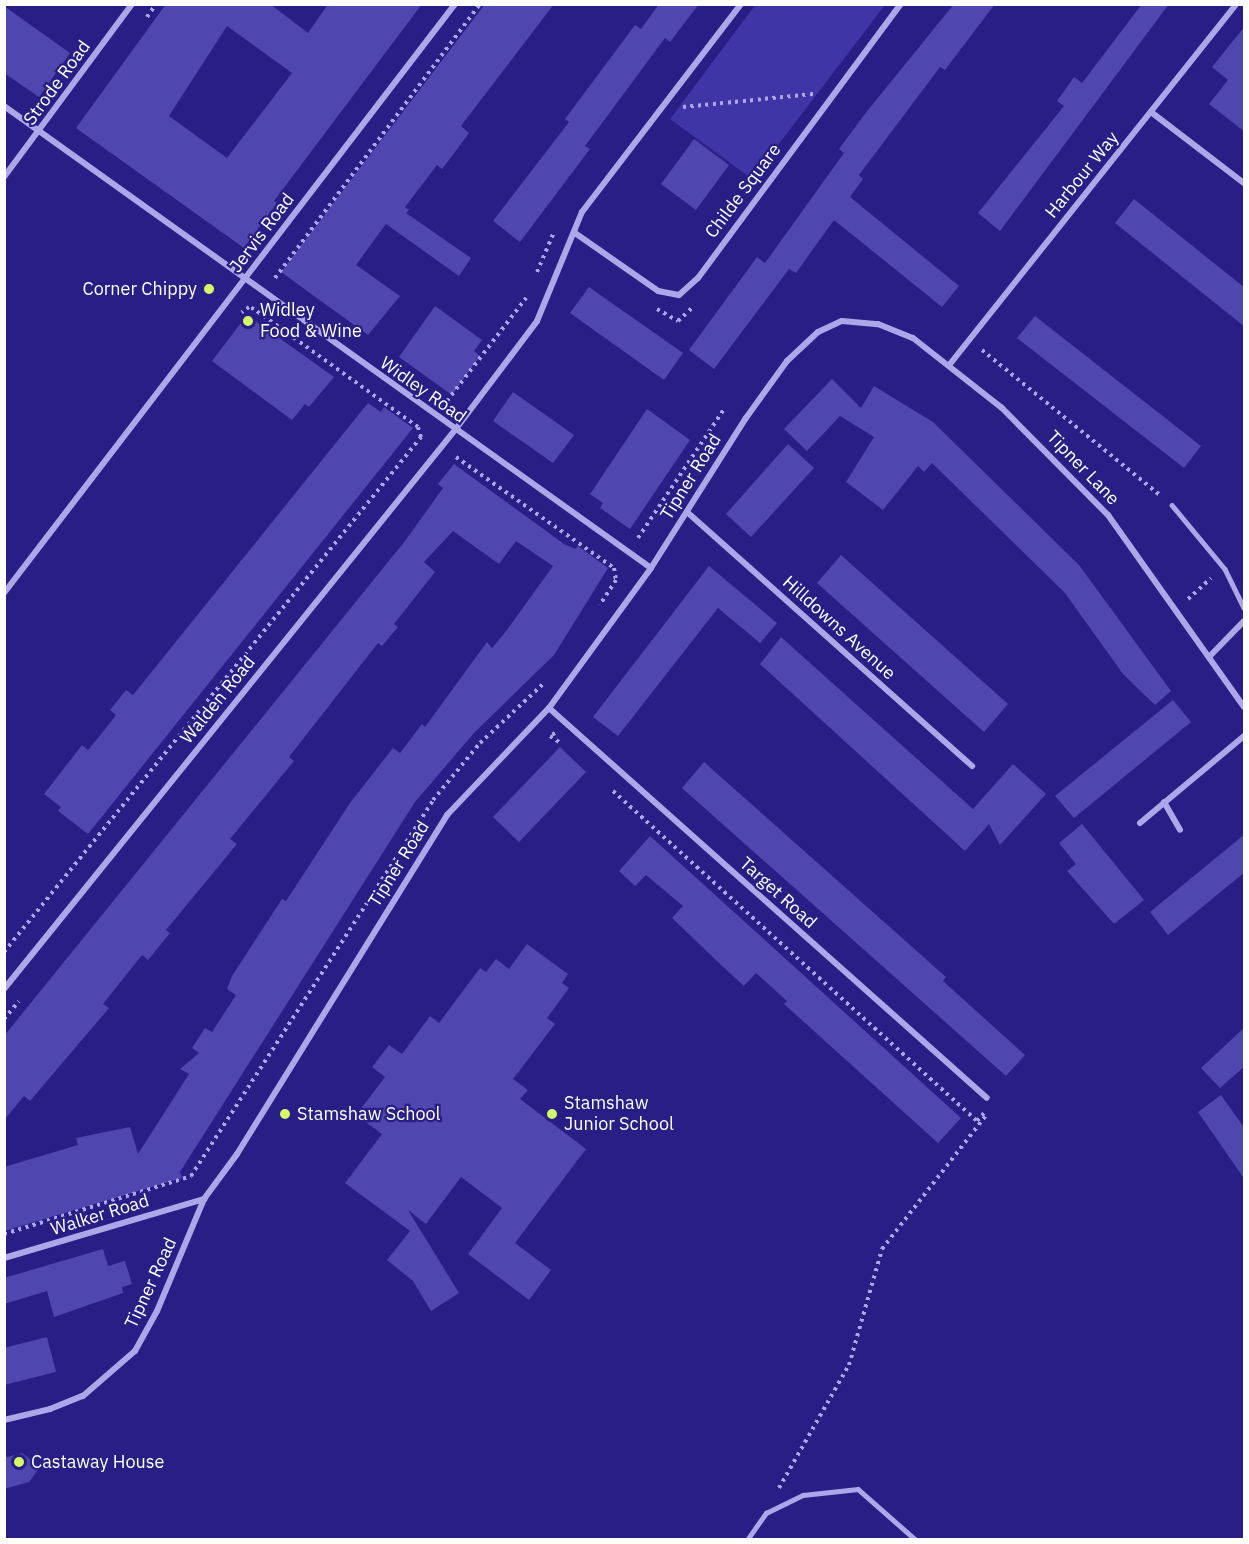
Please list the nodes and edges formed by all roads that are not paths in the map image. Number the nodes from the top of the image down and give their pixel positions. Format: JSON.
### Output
{"nodes":[{"id":1,"x":132,"y":4,"type":"edge"},
{"id":2,"x":455,"y":4,"type":"edge"},
{"id":3,"x":741,"y":4,"type":"edge"},
{"id":4,"x":902,"y":4,"type":"edge"},
{"id":5,"x":1236,"y":4,"type":"edge"},
{"id":6,"x":4,"y":106,"type":"edge"},
{"id":7,"x":1151,"y":112,"type":"junction"},
{"id":8,"x":40,"y":132,"type":"junction"},
{"id":9,"x":4,"y":177,"type":"edge"},
{"id":10,"x":1245,"y":183,"type":"edge"},
{"id":11,"x":575,"y":233,"type":"junction"},
{"id":12,"x":244,"y":281,"type":"junction"},
{"id":13,"x":842,"y":321,"type":"joint"},
{"id":14,"x":950,"y":364,"type":"junction"},
{"id":15,"x":455,"y":430,"type":"junction"},
{"id":16,"x":1172,"y":505,"type":"road end"},
{"id":17,"x":687,"y":512,"type":"junction"},
{"id":18,"x":651,"y":568,"type":"junction"},
{"id":19,"x":4,"y":593,"type":"edge"},
{"id":20,"x":1245,"y":608,"type":"edge"},
{"id":21,"x":1245,"y":621,"type":"edge"},
{"id":22,"x":1209,"y":657,"type":"junction"},
{"id":23,"x":1245,"y":706,"type":"edge"},
{"id":24,"x":549,"y":708,"type":"junction"},
{"id":25,"x":1245,"y":736,"type":"edge"},
{"id":26,"x":972,"y":766,"type":"dead end"},
{"id":27,"x":1164,"y":802,"type":"junction"},
{"id":28,"x":1140,"y":823,"type":"dead end"},
{"id":29,"x":1180,"y":830,"type":"dead end"},
{"id":30,"x":4,"y":989,"type":"edge"},
{"id":31,"x":990,"y":1101,"type":"road end"},
{"id":32,"x":204,"y":1199,"type":"junction"},
{"id":33,"x":4,"y":1258,"type":"edge"},
{"id":34,"x":4,"y":1420,"type":"edge"},
{"id":35,"x":747,"y":1539,"type":"edge"},
{"id":36,"x":916,"y":1539,"type":"edge"}],
"edges":[{"from":1,"to":8,"type":"street","name":"Strode Road"},
{"from":2,"to":12,"type":"street","name":"Jervis Road"},
{"from":3,"to":11,"type":"street"},
{"from":4,"to":11,"type":"street","name":"Childe Square"},
{"from":5,"to":7,"type":"street","name":"Harbour Way"},
{"from":6,"to":8,"type":"street","name":"Widley Road"},
{"from":7,"to":10,"type":"street"},
{"from":7,"to":14,"type":"street","name":"Harbour Way"},
{"from":8,"to":9,"type":"street","name":"Strode Road"},
{"from":8,"to":12,"type":"street","name":"Widley Road"},
{"from":11,"to":15,"type":"street"},
{"from":12,"to":15,"type":"street","name":"Widley Road"},
{"from":12,"to":19,"type":"street","name":"Jervis Road"},
{"from":13,"to":14,"type":"street","name":"Tipner Lane"},
{"from":13,"to":17,"type":"street","name":"Tipner Road"},
{"from":14,"to":22,"type":"street","name":"Tipner Lane"},
{"from":15,"to":18,"type":"street","name":"Widley Road"},
{"from":15,"to":30,"type":"street","name":"Walden Road"},
{"from":16,"to":20,"type":"lane"},
{"from":17,"to":18,"type":"street","name":"Tipner Road"},
{"from":17,"to":26,"type":"street","name":"Hilldowns Avenue"},
{"from":18,"to":24,"type":"street","name":"Tipner Road"},
{"from":21,"to":22,"type":"street"},
{"from":22,"to":23,"type":"street","name":"Tipner Lane"},
{"from":24,"to":31,"type":"street","name":"Target Road"},
{"from":24,"to":32,"type":"street","name":"Tipner Road"},
{"from":25,"to":27,"type":"street"},
{"from":27,"to":28,"type":"street"},
{"from":27,"to":29,"type":"street"},
{"from":32,"to":33,"type":"street","name":"Walker Road"},
{"from":32,"to":34,"type":"street","name":"Tipner Road"},
{"from":35,"to":36,"type":"lane"}]}
